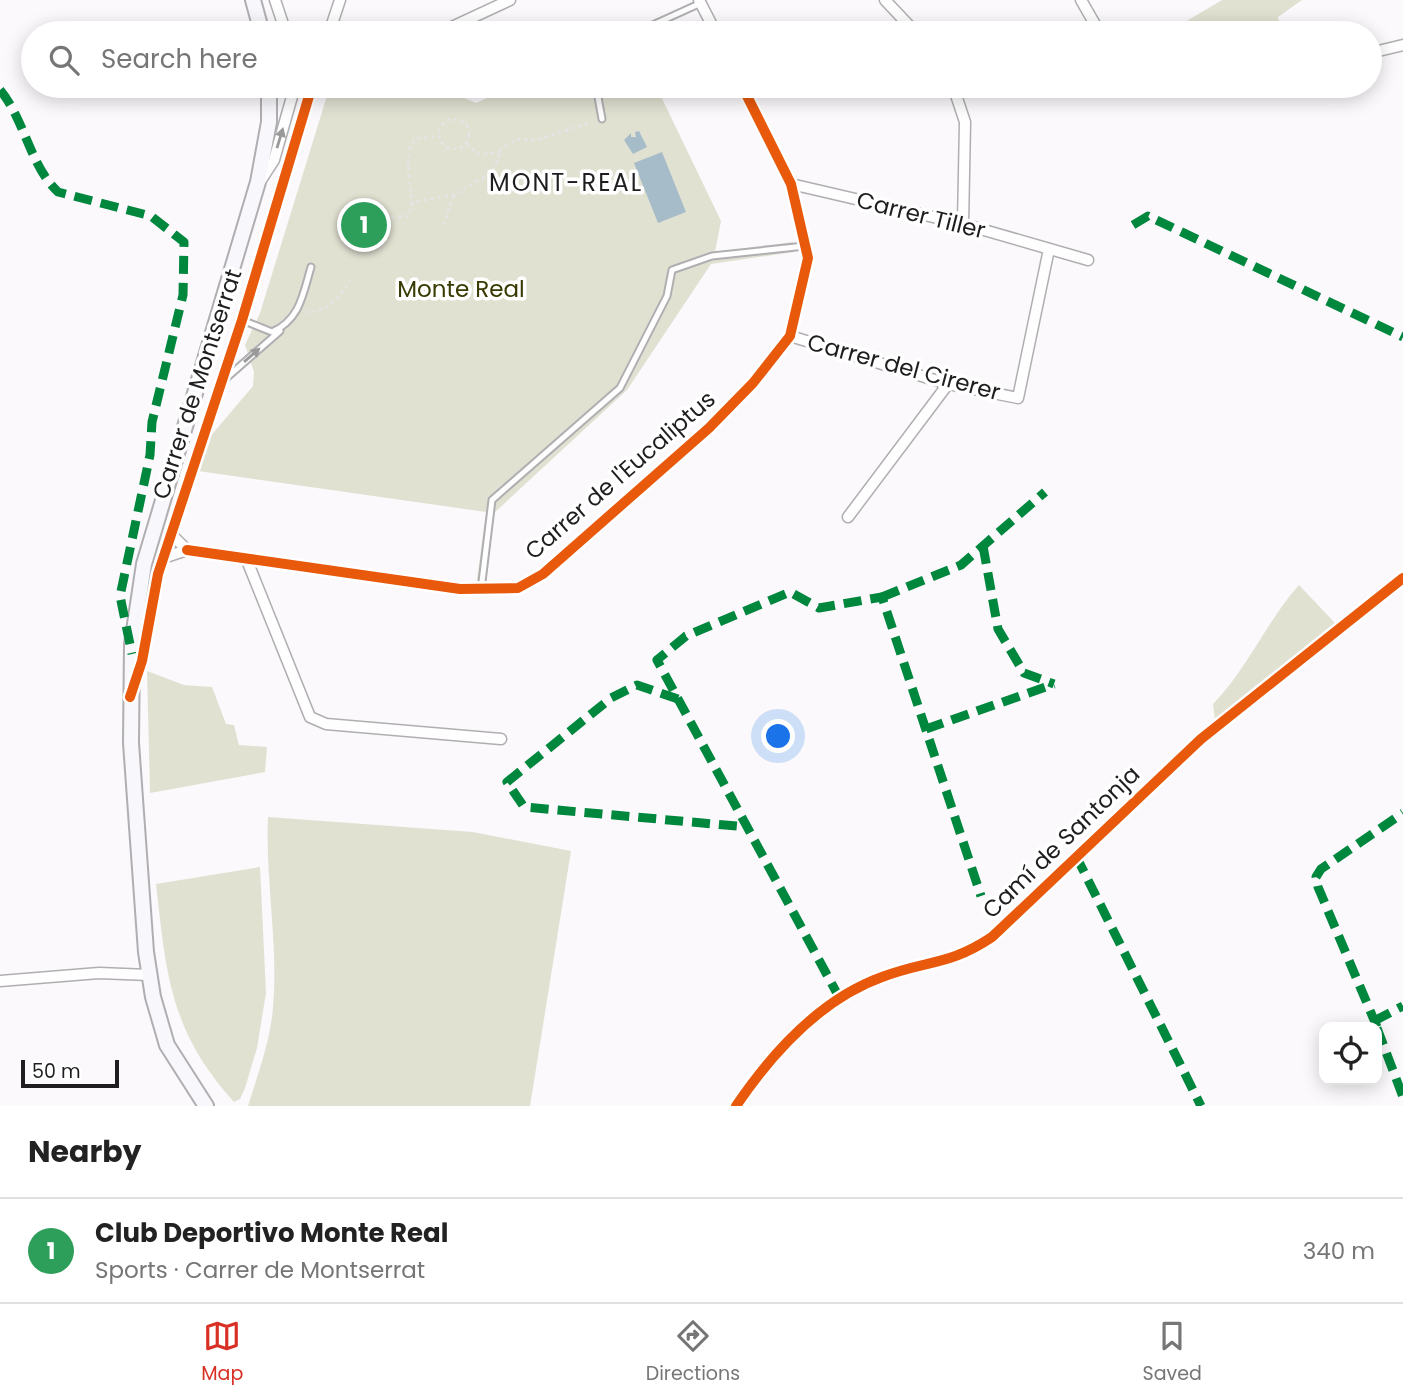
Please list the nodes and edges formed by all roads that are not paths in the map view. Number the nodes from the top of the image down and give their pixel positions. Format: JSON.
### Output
{"nodes":[{"id":1,"x":253,"y":0,"type":"edge"},
{"id":2,"x":275,"y":0,"type":"edge"},
{"id":3,"x":340,"y":0,"type":"edge"},
{"id":4,"x":510,"y":0,"type":"edge"},
{"id":5,"x":885,"y":0,"type":"edge"},
{"id":6,"x":1081,"y":0,"type":"edge"},
{"id":7,"x":700,"y":1,"type":"edge"},
{"id":8,"x":259,"y":21,"type":"edge"},
{"id":9,"x":282,"y":21,"type":"edge"},
{"id":10,"x":333,"y":21,"type":"edge"},
{"id":11,"x":465,"y":21,"type":"edge"},
{"id":12,"x":659,"y":21,"type":"edge"},
{"id":13,"x":710,"y":21,"type":"edge"},
{"id":14,"x":905,"y":21,"type":"edge"},
{"id":15,"x":1093,"y":21,"type":"edge"},
{"id":16,"x":1403,"y":45,"type":"edge"},
{"id":17,"x":1382,"y":49,"type":"edge"},
{"id":18,"x":269,"y":98,"type":"edge"},
{"id":19,"x":292,"y":98,"type":"edge"},
{"id":20,"x":308,"y":98,"type":"edge"},
{"id":21,"x":598,"y":98,"type":"edge"},
{"id":22,"x":748,"y":98,"type":"edge"},
{"id":23,"x":957,"y":98,"type":"edge"},
{"id":24,"x":602,"y":119,"type":"road end"},
{"id":25,"x":791,"y":184,"type":"junction"},
{"id":26,"x":257,"y":187,"type":"junction"},
{"id":27,"x":962,"y":224,"type":"junction"},
{"id":28,"x":806,"y":246,"type":"junction"},
{"id":29,"x":1049,"y":249,"type":"junction"},
{"id":30,"x":1088,"y":260,"type":"dead end"},
{"id":31,"x":311,"y":267,"type":"dead end"},
{"id":32,"x":242,"y":320,"type":"junction"},
{"id":33,"x":285,"y":326,"type":"junction"},
{"id":34,"x":790,"y":336,"type":"junction"},
{"id":35,"x":219,"y":384,"type":"junction"},
{"id":36,"x":948,"y":384,"type":"junction"},
{"id":37,"x":848,"y":517,"type":"dead end"},
{"id":38,"x":171,"y":534,"type":"junction"},
{"id":39,"x":187,"y":550,"type":"junction"},
{"id":40,"x":163,"y":558,"type":"junction"},
{"id":41,"x":246,"y":558,"type":"junction"},
{"id":42,"x":1403,"y":578,"type":"edge"},
{"id":43,"x":481,"y":590,"type":"junction"},
{"id":44,"x":130,"y":697,"type":"junction"},
{"id":45,"x":501,"y":739,"type":"dead end"},
{"id":46,"x":149,"y":975,"type":"junction"},
{"id":47,"x":0,"y":981,"type":"edge"},
{"id":48,"x":206,"y":1106,"type":"edge"},
{"id":49,"x":736,"y":1106,"type":"edge"}],
"edges":[{"from":1,"to":8,"type":"main road"},
{"from":2,"to":9,"type":"street"},
{"from":3,"to":10,"type":"street"},
{"from":4,"to":11,"type":"street"},
{"from":5,"to":14,"type":"street"},
{"from":6,"to":15,"type":"street"},
{"from":7,"to":12,"type":"lane"},
{"from":7,"to":13,"type":"street"},
{"from":16,"to":17,"type":"street"},
{"from":18,"to":26,"type":"main road"},
{"from":26,"to":19,"type":"street","one_way":true},
{"from":20,"to":32,"type":"street","name":"Carrer de Montserrat"},
{"from":21,"to":24,"type":"lane"},
{"from":22,"to":25,"type":"street","name":"Carrer de l'Eucaliptus"},
{"from":23,"to":27,"type":"street"},
{"from":25,"to":27,"type":"street","name":"Carrer Tiller"},
{"from":25,"to":28,"type":"street","name":"Carrer de l'Eucaliptus"},
{"from":26,"to":44,"type":"main road"},
{"from":27,"to":29,"type":"street","name":"Carrer Tiller"},
{"from":28,"to":34,"type":"street","name":"Carrer de l'Eucaliptus"},
{"from":28,"to":43,"type":"lane"},
{"from":29,"to":30,"type":"street","name":"Carrer Tiller"},
{"from":29,"to":36,"type":"street","name":"Carrer del Cirerer"},
{"from":31,"to":33,"type":"lane"},
{"from":32,"to":33,"type":"lane"},
{"from":32,"to":35,"type":"street","name":"Carrer de Montserrat"},
{"from":35,"to":33,"type":"lane","one_way":true},
{"from":34,"to":36,"type":"street","name":"Carrer del Cirerer"},
{"from":34,"to":43,"type":"street","name":"Carrer de l'Eucaliptus"},
{"from":35,"to":38,"type":"street","name":"Carrer de Montserrat"},
{"from":36,"to":37,"type":"street"},
{"from":38,"to":39,"type":"street"},
{"from":38,"to":40,"type":"street","name":"Carrer de Montserrat"},
{"from":39,"to":40,"type":"street"},
{"from":39,"to":41,"type":"street","name":"Carrer de l'Eucaliptus"},
{"from":40,"to":44,"type":"street","name":"Carrer de Montserrat"},
{"from":41,"to":43,"type":"street","name":"Carrer de l'Eucaliptus"},
{"from":41,"to":45,"type":"street"},
{"from":42,"to":49,"type":"street","name":"Camí de Santonja"},
{"from":44,"to":46,"type":"main road"},
{"from":46,"to":47,"type":"street"},
{"from":46,"to":48,"type":"main road"}]}
